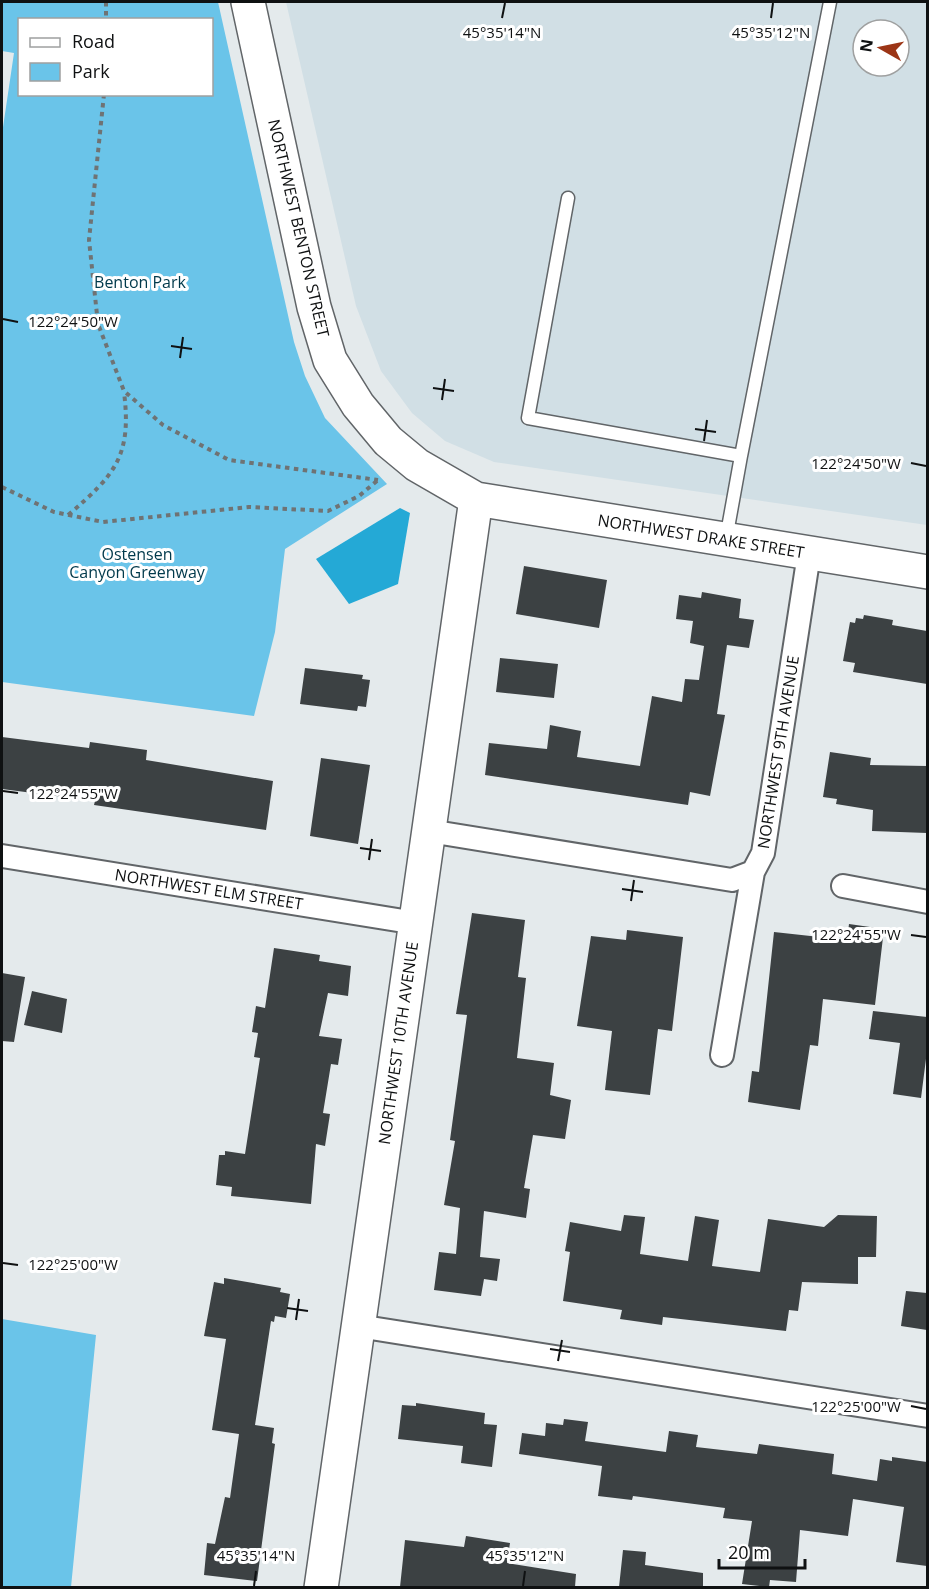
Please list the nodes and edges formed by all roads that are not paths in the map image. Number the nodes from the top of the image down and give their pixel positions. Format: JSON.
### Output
{"nodes":[{"id":1,"x":248,"y":2,"type":"edge"},
{"id":2,"x":830,"y":2,"type":"edge"},
{"id":3,"x":568,"y":198,"type":"dead end"},
{"id":4,"x":741,"y":456,"type":"junction"},
{"id":5,"x":476,"y":499,"type":"junction"},
{"id":6,"x":725,"y":540,"type":"junction"},
{"id":7,"x":809,"y":554,"type":"junction"},
{"id":8,"x":927,"y":572,"type":"edge"},
{"id":9,"x":429,"y":831,"type":"junction"},
{"id":10,"x":2,"y":856,"type":"edge"},
{"id":11,"x":753,"y":872,"type":"junction"},
{"id":12,"x":843,"y":886,"type":"dead end"},
{"id":13,"x":927,"y":902,"type":"edge"},
{"id":14,"x":416,"y":923,"type":"junction"},
{"id":15,"x":722,"y":1055,"type":"dead end"},
{"id":16,"x":358,"y":1326,"type":"junction"},
{"id":17,"x":927,"y":1416,"type":"edge"},
{"id":18,"x":321,"y":1587,"type":"edge"}],
"edges":[{"from":1,"to":5,"type":"street","name":"NORTHWEST BENTON STREET"},
{"from":2,"to":4,"type":"lane"},
{"from":3,"to":4,"type":"lane"},
{"from":4,"to":6,"type":"lane"},
{"from":5,"to":6,"type":"street","name":"NORTHWEST DRAKE STREET"},
{"from":5,"to":9,"type":"street","name":"NORTHWEST 10TH AVENUE"},
{"from":6,"to":7,"type":"street","name":"NORTHWEST DRAKE STREET"},
{"from":7,"to":8,"type":"street","name":"NORTHWEST DRAKE STREET"},
{"from":7,"to":11,"type":"street","name":"NORTHWEST 9TH AVENUE"},
{"from":9,"to":11,"type":"street"},
{"from":9,"to":14,"type":"street","name":"NORTHWEST 10TH AVENUE"},
{"from":10,"to":14,"type":"street","name":"NORTHWEST ELM STREET"},
{"from":11,"to":15,"type":"street","name":"NORTHWEST 9TH AVENUE"},
{"from":12,"to":13,"type":"street"},
{"from":14,"to":16,"type":"street","name":"NORTHWEST 10TH AVENUE"},
{"from":16,"to":17,"type":"street"},
{"from":16,"to":18,"type":"street","name":"NORTHWEST 10TH AVENUE"}]}
